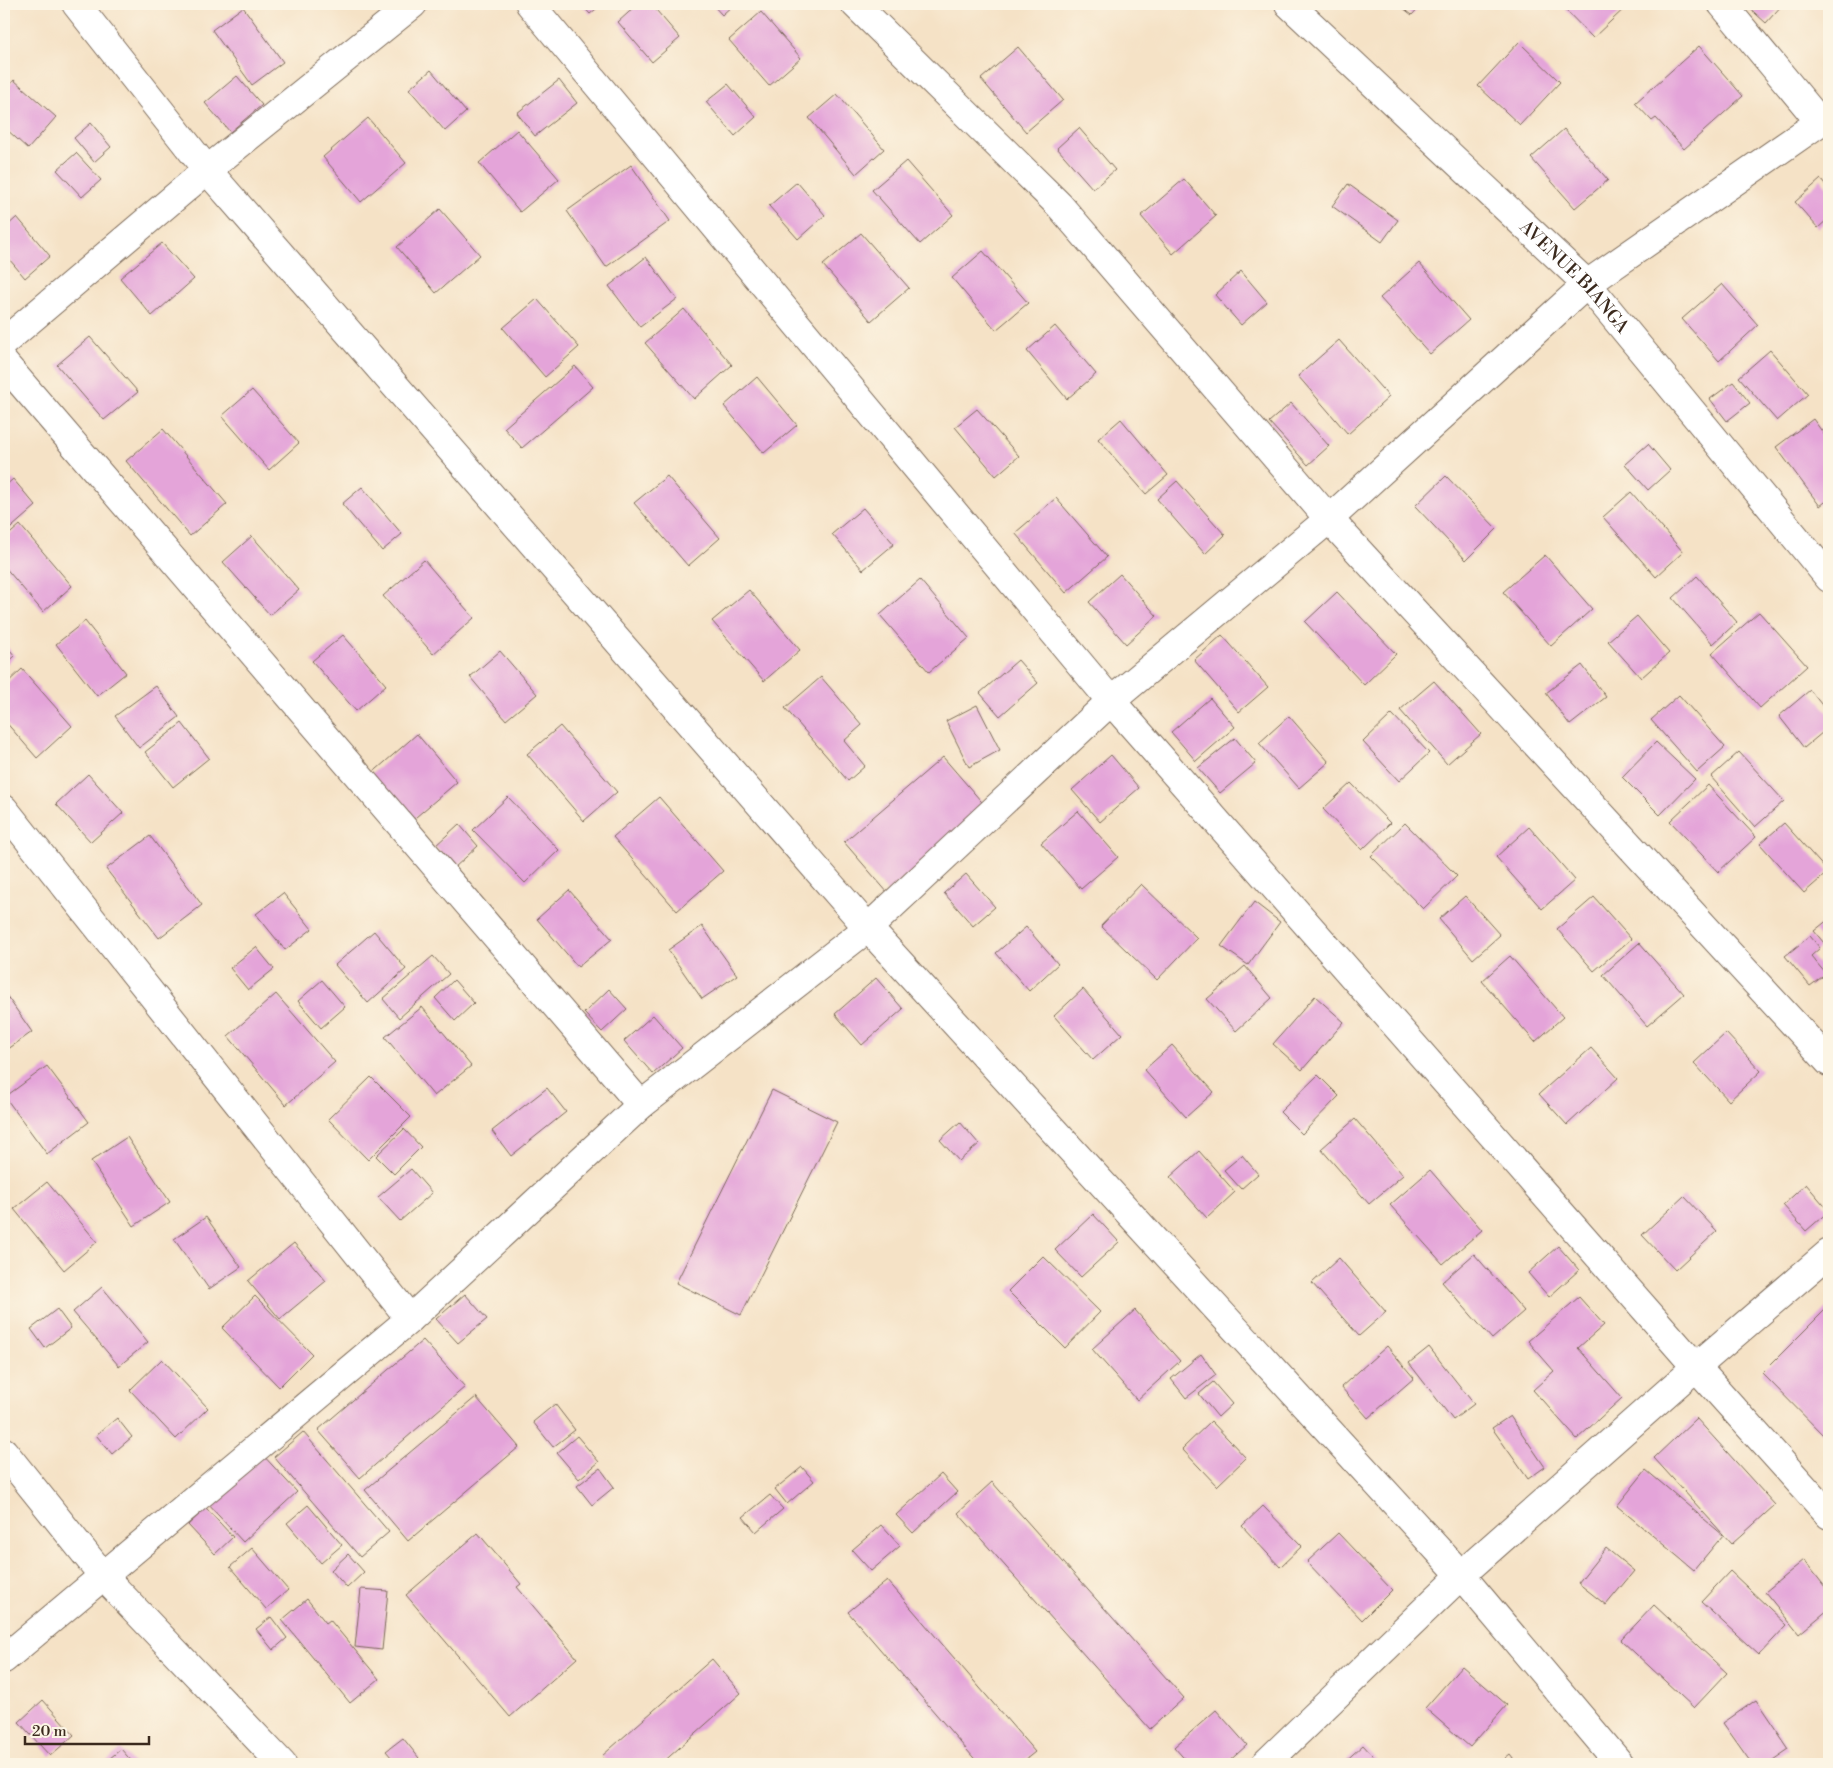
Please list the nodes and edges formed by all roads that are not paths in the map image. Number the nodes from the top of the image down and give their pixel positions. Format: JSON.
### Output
{"nodes":[{"id":1,"x":76,"y":4,"type":"edge"},
{"id":2,"x":413,"y":4,"type":"edge"},
{"id":3,"x":530,"y":4,"type":"edge"},
{"id":4,"x":855,"y":4,"type":"edge"},
{"id":5,"x":1289,"y":4,"type":"edge"},
{"id":6,"x":1722,"y":4,"type":"edge"},
{"id":7,"x":1824,"y":121,"type":"edge"},
{"id":8,"x":208,"y":170,"type":"junction"},
{"id":9,"x":1586,"y":284,"type":"junction"},
{"id":10,"x":4,"y":342,"type":"edge"},
{"id":11,"x":4,"y":363,"type":"edge"},
{"id":12,"x":1329,"y":519,"type":"junction"},
{"id":13,"x":1829,"y":578,"type":"edge"},
{"id":14,"x":1111,"y":701,"type":"junction"},
{"id":15,"x":4,"y":809,"type":"edge"},
{"id":16,"x":868,"y":928,"type":"junction"},
{"id":17,"x":1829,"y":1062,"type":"edge"},
{"id":18,"x":642,"y":1105,"type":"junction"},
{"id":19,"x":1829,"y":1253,"type":"edge"},
{"id":20,"x":410,"y":1319,"type":"junction"},
{"id":21,"x":1696,"y":1367,"type":"junction"},
{"id":22,"x":4,"y":1452,"type":"edge"},
{"id":23,"x":1829,"y":1515,"type":"edge"},
{"id":24,"x":1461,"y":1575,"type":"junction"},
{"id":25,"x":104,"y":1576,"type":"junction"},
{"id":26,"x":4,"y":1659,"type":"edge"},
{"id":27,"x":282,"y":1764,"type":"edge"},
{"id":28,"x":1265,"y":1764,"type":"edge"},
{"id":29,"x":1620,"y":1764,"type":"edge"}],
"edges":[{"from":1,"to":8,"type":"street"},
{"from":2,"to":8,"type":"street"},
{"from":3,"to":14,"type":"street"},
{"from":4,"to":12,"type":"street"},
{"from":5,"to":9,"type":"street","name":"AVENUE BIANGA"},
{"from":6,"to":7,"type":"street"},
{"from":7,"to":9,"type":"street"},
{"from":8,"to":10,"type":"street"},
{"from":8,"to":16,"type":"street"},
{"from":9,"to":12,"type":"street"},
{"from":9,"to":13,"type":"street","name":"AVENUE BIANGA"},
{"from":11,"to":18,"type":"street"},
{"from":12,"to":14,"type":"street"},
{"from":12,"to":17,"type":"street"},
{"from":14,"to":16,"type":"street"},
{"from":14,"to":21,"type":"street"},
{"from":15,"to":20,"type":"street"},
{"from":16,"to":18,"type":"street"},
{"from":16,"to":24,"type":"street"},
{"from":18,"to":20,"type":"street"},
{"from":19,"to":21,"type":"street"},
{"from":20,"to":25,"type":"street"},
{"from":21,"to":23,"type":"street"},
{"from":21,"to":24,"type":"street"},
{"from":22,"to":25,"type":"street"},
{"from":24,"to":28,"type":"street"},
{"from":24,"to":29,"type":"street"},
{"from":25,"to":26,"type":"street"},
{"from":25,"to":27,"type":"street"}]}
